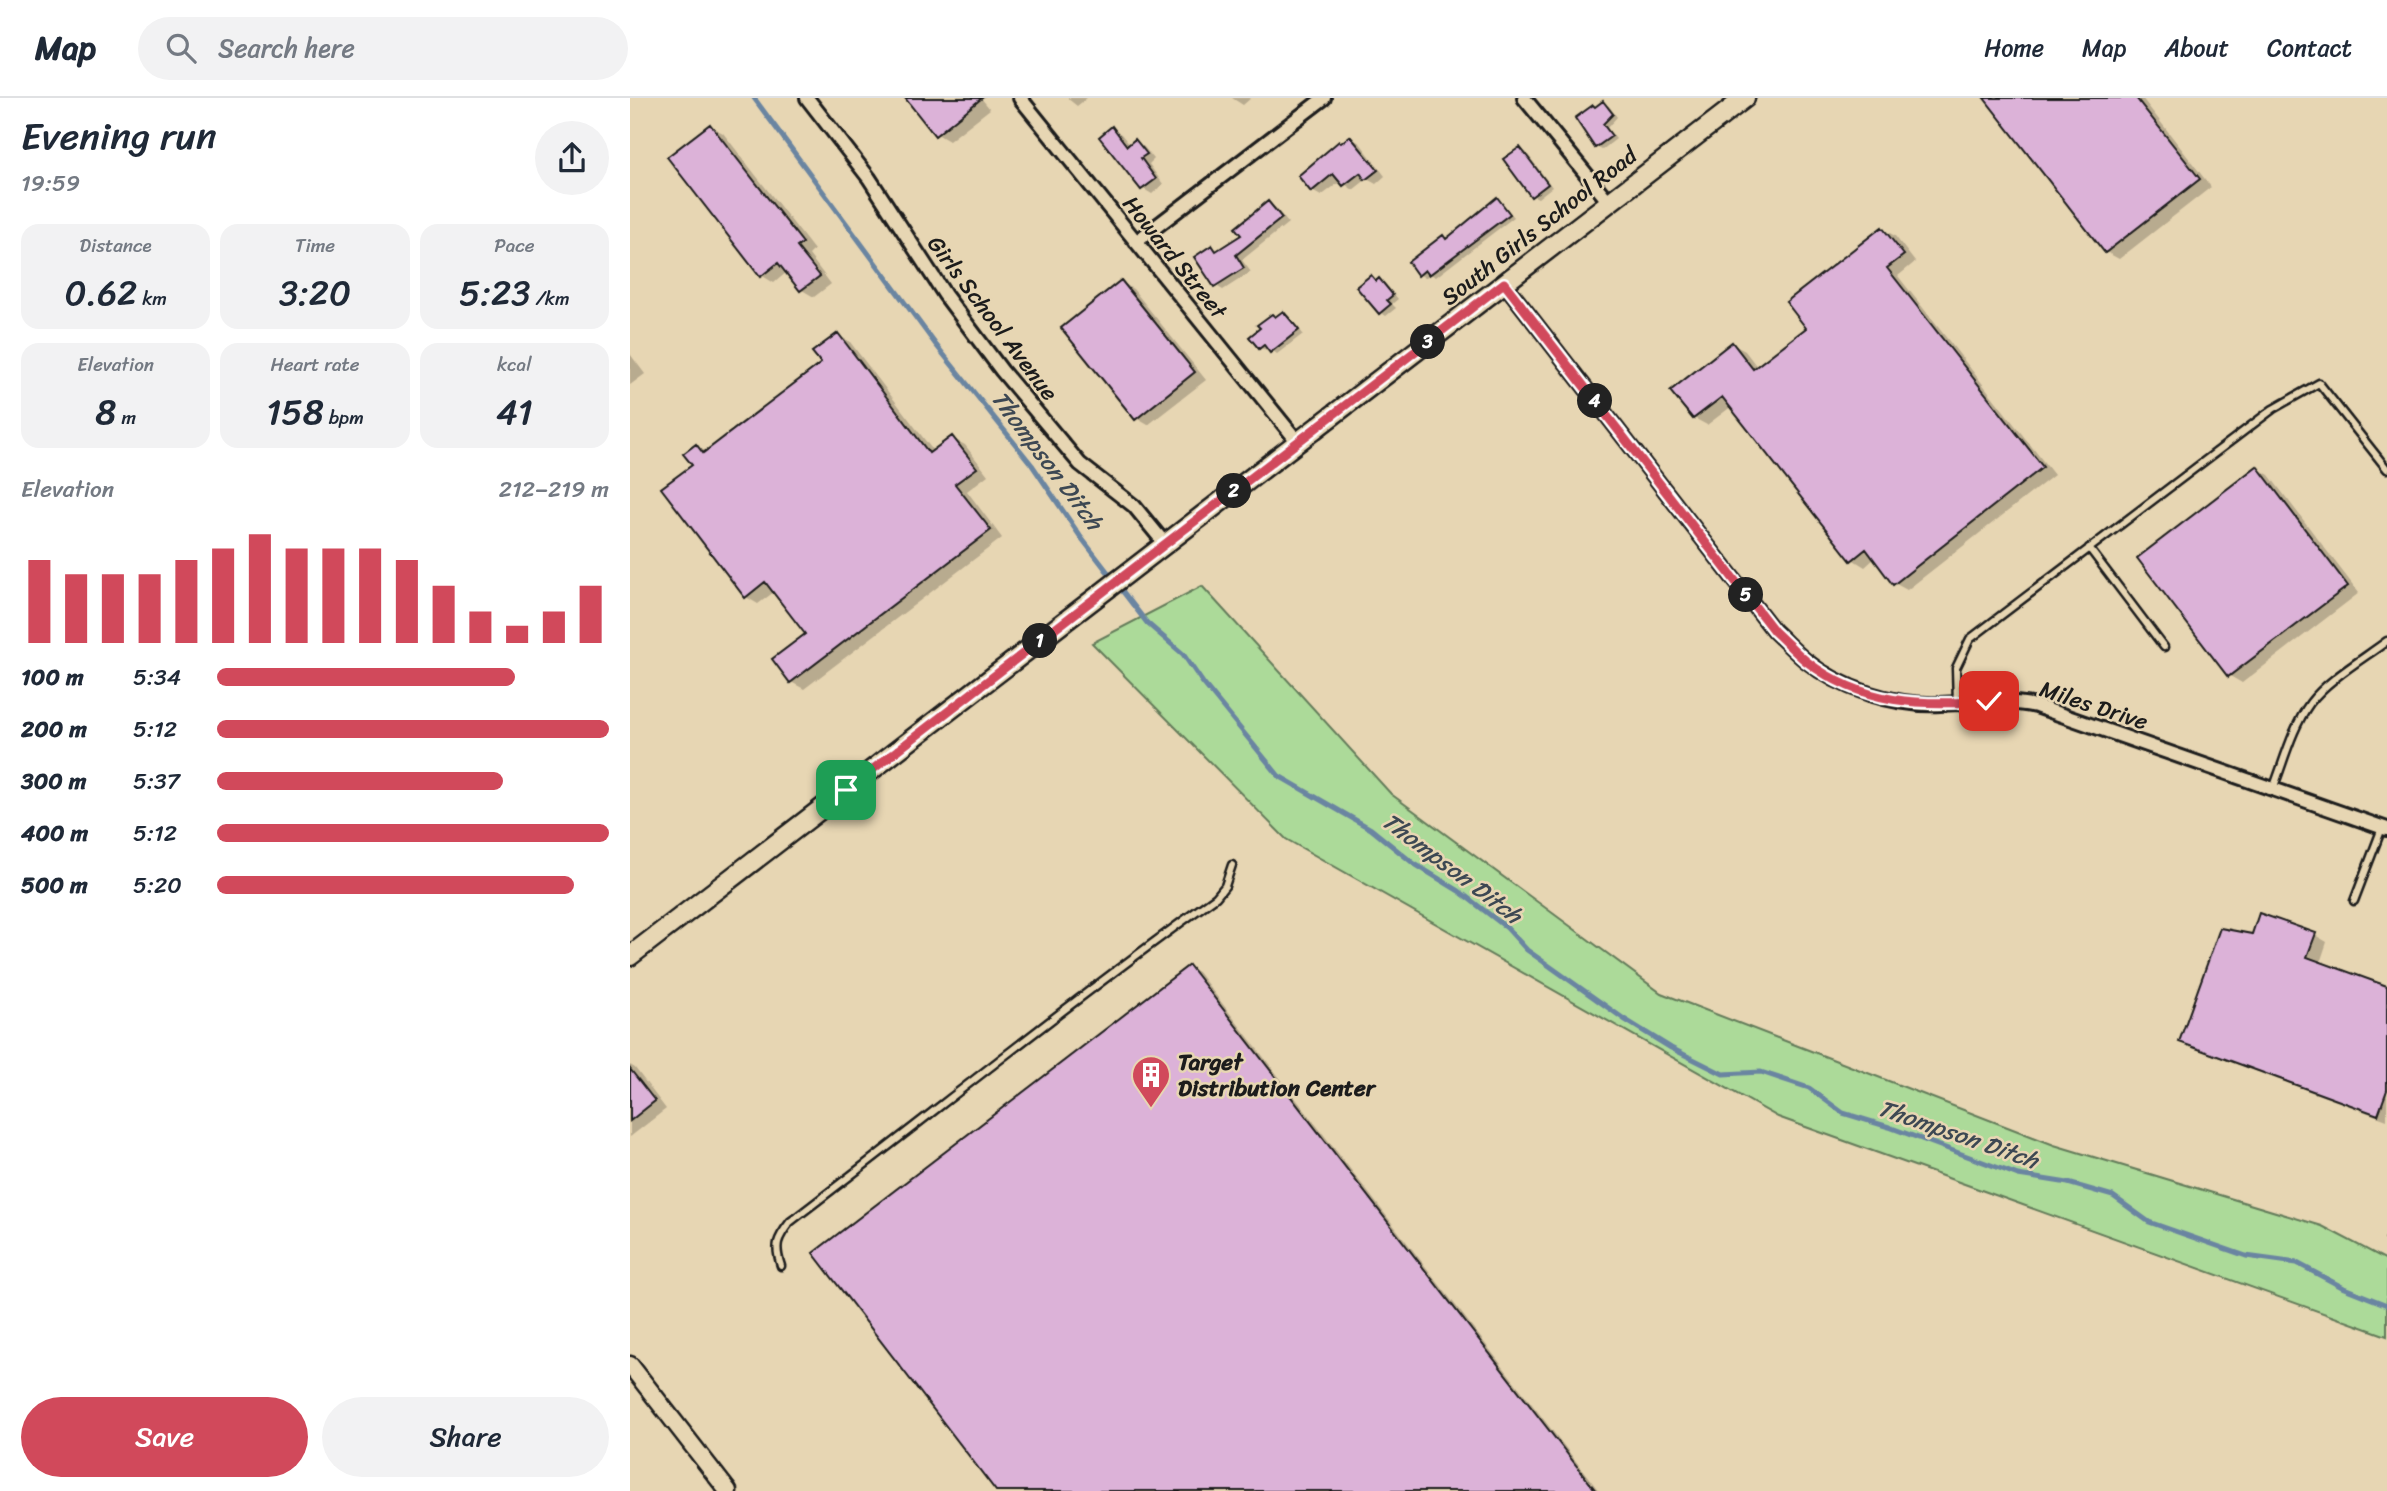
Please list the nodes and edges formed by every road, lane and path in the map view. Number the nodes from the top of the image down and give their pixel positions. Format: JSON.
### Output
{"nodes":[{"id":1,"x":807,"y":98,"type":"edge"},
{"id":2,"x":1020,"y":98,"type":"edge"},
{"id":3,"x":1324,"y":98,"type":"edge"},
{"id":4,"x":1524,"y":98,"type":"edge"},
{"id":5,"x":1745,"y":98,"type":"edge"},
{"id":6,"x":1609,"y":202,"type":"junction"},
{"id":7,"x":1136,"y":242,"type":"junction"},
{"id":8,"x":1504,"y":283,"type":"junction"},
{"id":9,"x":1298,"y":442,"type":"junction"},
{"id":10,"x":2387,"y":468,"type":"edge"},
{"id":11,"x":1166,"y":545,"type":"junction"},
{"id":12,"x":2089,"y":548,"type":"junction"},
{"id":13,"x":2387,"y":641,"type":"edge"},
{"id":14,"x":2164,"y":647,"type":"dead end"},
{"id":15,"x":1957,"y":703,"type":"junction"},
{"id":16,"x":2273,"y":789,"type":"junction"},
{"id":17,"x":2385,"y":828,"type":"edge"},
{"id":18,"x":1232,"y":866,"type":"dead end"},
{"id":19,"x":2354,"y":901,"type":"dead end"},
{"id":20,"x":630,"y":956,"type":"edge"},
{"id":21,"x":780,"y":1266,"type":"dead end"},
{"id":22,"x":630,"y":1365,"type":"edge"},
{"id":23,"x":728,"y":1491,"type":"edge"}],
"edges":[{"from":1,"to":11,"type":"street","name":"Girls School Avenue"},
{"from":2,"to":7,"type":"street","name":"Howard Street"},
{"from":3,"to":7,"type":"street"},
{"from":4,"to":6,"type":"street"},
{"from":5,"to":6,"type":"main road","name":"South Girls School Road"},
{"from":6,"to":8,"type":"main road","name":"South Girls School Road"},
{"from":7,"to":9,"type":"street","name":"Howard Street"},
{"from":8,"to":9,"type":"main road","name":"South Girls School Road"},
{"from":8,"to":15,"type":"street","name":"Miles Drive"},
{"from":9,"to":11,"type":"main road","name":"South Girls School Road"},
{"from":10,"to":12,"type":"lane"},
{"from":11,"to":20,"type":"main road","name":"South Girls School Road"},
{"from":12,"to":14,"type":"lane"},
{"from":12,"to":15,"type":"lane"},
{"from":13,"to":16,"type":"lane"},
{"from":15,"to":16,"type":"street","name":"Miles Drive"},
{"from":16,"to":17,"type":"street","name":"Miles Drive"},
{"from":17,"to":19,"type":"lane"},
{"from":18,"to":21,"type":"lane"},
{"from":22,"to":23,"type":"street"}]}
